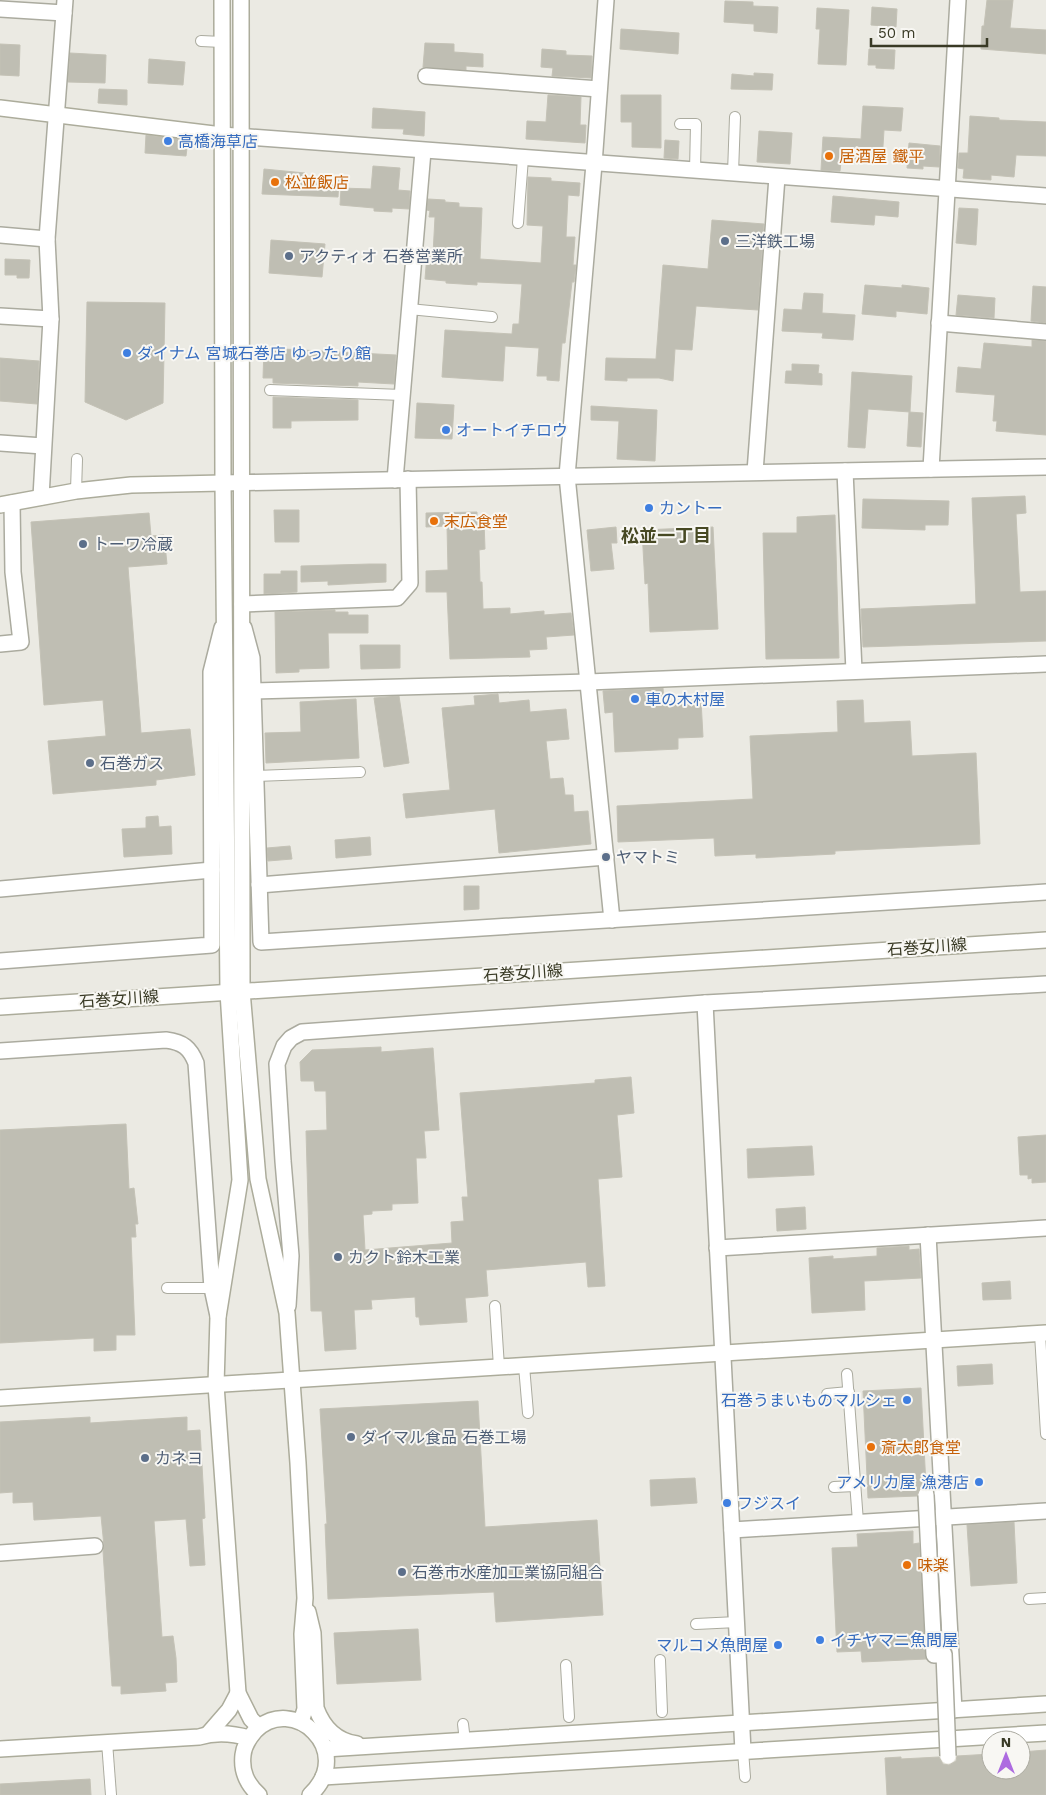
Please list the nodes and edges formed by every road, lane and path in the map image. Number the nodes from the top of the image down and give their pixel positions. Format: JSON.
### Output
{"nodes":[{"id":1,"x":222,"y":0,"type":"edge"},
{"id":2,"x":241,"y":0,"type":"edge"},
{"id":3,"x":606,"y":0,"type":"edge"},
{"id":4,"x":958,"y":0,"type":"edge"},
{"id":5,"x":65,"y":7,"type":"edge"},
{"id":6,"x":0,"y":9,"type":"edge"},
{"id":7,"x":201,"y":41,"type":"dead end"},
{"id":8,"x":222,"y":42,"type":"junction"},
{"id":9,"x":426,"y":76,"type":"dead end"},
{"id":10,"x":600,"y":88,"type":"junction"},
{"id":11,"x":0,"y":108,"type":"edge"},
{"id":12,"x":58,"y":115,"type":"junction"},
{"id":13,"x":735,"y":117,"type":"dead end"},
{"id":14,"x":680,"y":124,"type":"dead end"},
{"id":15,"x":222,"y":135,"type":"junction"},
{"id":16,"x":242,"y":137,"type":"junction"},
{"id":17,"x":423,"y":151,"type":"junction"},
{"id":18,"x":523,"y":158,"type":"junction"},
{"id":19,"x":594,"y":164,"type":"junction"},
{"id":20,"x":695,"y":171,"type":"junction"},
{"id":21,"x":733,"y":174,"type":"junction"},
{"id":22,"x":777,"y":177,"type":"junction"},
{"id":23,"x":947,"y":189,"type":"junction"},
{"id":24,"x":1046,"y":196,"type":"edge"},
{"id":25,"x":518,"y":223,"type":"dead end"},
{"id":26,"x":0,"y":235,"type":"edge"},
{"id":27,"x":47,"y":239,"type":"junction"},
{"id":28,"x":410,"y":309,"type":"junction"},
{"id":29,"x":223,"y":315,"type":"junction"},
{"id":30,"x":241,"y":315,"type":"junction"},
{"id":31,"x":0,"y":316,"type":"edge"},
{"id":32,"x":492,"y":317,"type":"dead end"},
{"id":33,"x":51,"y":319,"type":"junction"},
{"id":34,"x":940,"y":323,"type":"junction"},
{"id":35,"x":1046,"y":332,"type":"edge"},
{"id":36,"x":270,"y":390,"type":"dead end"},
{"id":37,"x":402,"y":395,"type":"junction"},
{"id":38,"x":0,"y":443,"type":"edge"},
{"id":39,"x":43,"y":446,"type":"junction"},
{"id":40,"x":77,"y":459,"type":"dead end"},
{"id":41,"x":1046,"y":467,"type":"edge"},
{"id":42,"x":931,"y":469,"type":"junction"},
{"id":43,"x":845,"y":471,"type":"junction"},
{"id":44,"x":755,"y":472,"type":"junction"},
{"id":45,"x":567,"y":476,"type":"junction"},
{"id":46,"x":402,"y":480,"type":"junction"},
{"id":47,"x":223,"y":483,"type":"junction"},
{"id":48,"x":242,"y":483,"type":"junction"},
{"id":49,"x":76,"y":491,"type":"junction"},
{"id":50,"x":41,"y":497,"type":"junction"},
{"id":51,"x":6,"y":504,"type":"edge"},
{"id":52,"x":242,"y":612,"type":"junction"},
{"id":53,"x":225,"y":616,"type":"junction"},
{"id":54,"x":0,"y":644,"type":"edge"},
{"id":55,"x":1046,"y":664,"type":"edge"},
{"id":56,"x":854,"y":671,"type":"junction"},
{"id":57,"x":588,"y":682,"type":"junction"},
{"id":58,"x":253,"y":691,"type":"junction"},
{"id":59,"x":360,"y":772,"type":"dead end"},
{"id":60,"x":256,"y":776,"type":"junction"},
{"id":61,"x":606,"y":857,"type":"junction"},
{"id":62,"x":212,"y":870,"type":"junction"},
{"id":63,"x":259,"y":885,"type":"junction"},
{"id":64,"x":0,"y":889,"type":"edge"},
{"id":65,"x":1046,"y":892,"type":"edge"},
{"id":66,"x":612,"y":920,"type":"junction"},
{"id":67,"x":1046,"y":940,"type":"edge"},
{"id":68,"x":0,"y":961,"type":"edge"},
{"id":69,"x":1046,"y":984,"type":"edge"},
{"id":70,"x":235,"y":991,"type":"junction"},
{"id":71,"x":705,"y":1003,"type":"junction"},
{"id":72,"x":0,"y":1007,"type":"edge"},
{"id":73,"x":0,"y":1051,"type":"edge"},
{"id":74,"x":1046,"y":1228,"type":"edge"},
{"id":75,"x":928,"y":1235,"type":"junction"},
{"id":76,"x":718,"y":1248,"type":"junction"},
{"id":77,"x":167,"y":1288,"type":"dead end"},
{"id":78,"x":212,"y":1288,"type":"junction"},
{"id":79,"x":495,"y":1306,"type":"dead end"},
{"id":80,"x":287,"y":1313,"type":"junction"},
{"id":81,"x":218,"y":1317,"type":"junction"},
{"id":82,"x":1043,"y":1333,"type":"edge"},
{"id":83,"x":934,"y":1340,"type":"junction"},
{"id":84,"x":723,"y":1353,"type":"junction"},
{"id":85,"x":524,"y":1366,"type":"junction"},
{"id":86,"x":499,"y":1367,"type":"junction"},
{"id":87,"x":847,"y":1374,"type":"dead end"},
{"id":88,"x":292,"y":1380,"type":"junction"},
{"id":89,"x":216,"y":1385,"type":"junction"},
{"id":90,"x":849,"y":1392,"type":"junction"},
{"id":91,"x":827,"y":1394,"type":"dead end"},
{"id":92,"x":0,"y":1398,"type":"edge"},
{"id":93,"x":528,"y":1413,"type":"dead end"},
{"id":94,"x":1046,"y":1434,"type":"edge"},
{"id":95,"x":855,"y":1486,"type":"junction"},
{"id":96,"x":834,"y":1487,"type":"dead end"},
{"id":97,"x":926,"y":1495,"type":"dead end"},
{"id":98,"x":1046,"y":1511,"type":"edge"},
{"id":99,"x":943,"y":1517,"type":"junction"},
{"id":100,"x":858,"y":1522,"type":"junction"},
{"id":101,"x":732,"y":1530,"type":"junction"},
{"id":102,"x":95,"y":1546,"type":"dead end"},
{"id":103,"x":0,"y":1553,"type":"edge"},
{"id":104,"x":305,"y":1598,"type":"junction"},
{"id":105,"x":1046,"y":1598,"type":"edge"},
{"id":106,"x":1029,"y":1599,"type":"dead end"},
{"id":107,"x":737,"y":1622,"type":"junction"},
{"id":108,"x":696,"y":1624,"type":"dead end"},
{"id":109,"x":660,"y":1660,"type":"dead end"},
{"id":110,"x":566,"y":1665,"type":"dead end"},
{"id":111,"x":238,"y":1693,"type":"junction"},
{"id":112,"x":1046,"y":1704,"type":"edge"},
{"id":113,"x":954,"y":1710,"type":"junction"},
{"id":114,"x":662,"y":1712,"type":"dead end"},
{"id":115,"x":569,"y":1717,"type":"dead end"},
{"id":116,"x":301,"y":1722,"type":"junction"},
{"id":117,"x":742,"y":1723,"type":"junction"},
{"id":118,"x":463,"y":1724,"type":"dead end"},
{"id":119,"x":209,"y":1733,"type":"junction"},
{"id":120,"x":1046,"y":1733,"type":"edge"},
{"id":121,"x":250,"y":1738,"type":"junction"},
{"id":122,"x":107,"y":1742,"type":"junction"},
{"id":123,"x":465,"y":1742,"type":"junction"},
{"id":124,"x":376,"y":1746,"type":"junction"},
{"id":125,"x":0,"y":1749,"type":"edge"},
{"id":126,"x":325,"y":1749,"type":"junction"},
{"id":127,"x":743,"y":1751,"type":"junction"},
{"id":128,"x":948,"y":1756,"type":"dead end"},
{"id":129,"x":745,"y":1777,"type":"dead end"},
{"id":130,"x":324,"y":1778,"type":"junction"},
{"id":131,"x":111,"y":1795,"type":"edge"},
{"id":132,"x":259,"y":1795,"type":"edge"},
{"id":133,"x":310,"y":1795,"type":"edge"}],
"edges":[{"from":1,"to":8,"type":"street"},
{"from":2,"to":16,"type":"street"},
{"from":3,"to":10,"type":"street"},
{"from":4,"to":23,"type":"street"},
{"from":5,"to":6,"type":"street"},
{"from":5,"to":12,"type":"street"},
{"from":7,"to":8,"type":"lane"},
{"from":8,"to":15,"type":"street"},
{"from":9,"to":10,"type":"street"},
{"from":10,"to":19,"type":"street"},
{"from":11,"to":12,"type":"street"},
{"from":12,"to":15,"type":"street"},
{"from":12,"to":27,"type":"street"},
{"from":13,"to":21,"type":"lane"},
{"from":14,"to":20,"type":"lane"},
{"from":15,"to":16,"type":"street"},
{"from":15,"to":29,"type":"street"},
{"from":16,"to":17,"type":"street"},
{"from":16,"to":30,"type":"street"},
{"from":17,"to":18,"type":"street"},
{"from":17,"to":28,"type":"street"},
{"from":18,"to":19,"type":"street"},
{"from":18,"to":25,"type":"lane"},
{"from":19,"to":20,"type":"street"},
{"from":19,"to":45,"type":"street"},
{"from":20,"to":21,"type":"street"},
{"from":21,"to":22,"type":"street"},
{"from":22,"to":23,"type":"street"},
{"from":22,"to":44,"type":"street"},
{"from":23,"to":24,"type":"street"},
{"from":23,"to":34,"type":"street"},
{"from":26,"to":27,"type":"street"},
{"from":27,"to":33,"type":"street"},
{"from":28,"to":32,"type":"lane"},
{"from":28,"to":37,"type":"street"},
{"from":29,"to":30,"type":"street"},
{"from":29,"to":47,"type":"street"},
{"from":30,"to":48,"type":"street"},
{"from":31,"to":33,"type":"street"},
{"from":33,"to":39,"type":"street"},
{"from":34,"to":35,"type":"street"},
{"from":34,"to":42,"type":"street"},
{"from":36,"to":37,"type":"lane"},
{"from":37,"to":46,"type":"street"},
{"from":38,"to":39,"type":"street"},
{"from":39,"to":50,"type":"street"},
{"from":40,"to":49,"type":"lane"},
{"from":41,"to":42,"type":"street"},
{"from":42,"to":43,"type":"street"},
{"from":43,"to":44,"type":"street"},
{"from":43,"to":56,"type":"street"},
{"from":44,"to":45,"type":"street"},
{"from":45,"to":46,"type":"street"},
{"from":45,"to":57,"type":"street"},
{"from":46,"to":48,"type":"street"},
{"from":46,"to":52,"type":"street"},
{"from":47,"to":48,"type":"street"},
{"from":47,"to":49,"type":"street"},
{"from":47,"to":53,"type":"street"},
{"from":48,"to":52,"type":"street"},
{"from":49,"to":50,"type":"street"},
{"from":50,"to":51,"type":"street"},
{"from":51,"to":54,"type":"street"},
{"from":52,"to":58,"type":"street"},
{"from":52,"to":70,"type":"street"},
{"from":53,"to":62,"type":"street"},
{"from":53,"to":70,"type":"street"},
{"from":55,"to":56,"type":"street"},
{"from":56,"to":57,"type":"street"},
{"from":57,"to":58,"type":"street"},
{"from":57,"to":61,"type":"street"},
{"from":58,"to":60,"type":"street"},
{"from":59,"to":60,"type":"lane"},
{"from":60,"to":63,"type":"street"},
{"from":61,"to":63,"type":"street"},
{"from":61,"to":66,"type":"street"},
{"from":62,"to":64,"type":"street"},
{"from":62,"to":68,"type":"street"},
{"from":63,"to":66,"type":"street"},
{"from":65,"to":66,"type":"street"},
{"from":67,"to":70,"type":"street","name":"石巻女川線"},
{"from":69,"to":71,"type":"street"},
{"from":70,"to":72,"type":"street","name":"石巻女川線"},
{"from":70,"to":80,"type":"street"},
{"from":70,"to":81,"type":"street"},
{"from":71,"to":76,"type":"street"},
{"from":71,"to":80,"type":"street"},
{"from":73,"to":78,"type":"street"},
{"from":74,"to":75,"type":"street"},
{"from":75,"to":76,"type":"street"},
{"from":75,"to":83,"type":"street"},
{"from":76,"to":84,"type":"street"},
{"from":77,"to":78,"type":"lane"},
{"from":78,"to":81,"type":"street"},
{"from":79,"to":86,"type":"lane"},
{"from":80,"to":88,"type":"street"},
{"from":81,"to":89,"type":"street"},
{"from":82,"to":83,"type":"street"},
{"from":82,"to":94,"type":"lane"},
{"from":83,"to":84,"type":"street"},
{"from":83,"to":99,"type":"street"},
{"from":84,"to":85,"type":"street"},
{"from":84,"to":101,"type":"street"},
{"from":85,"to":86,"type":"street"},
{"from":85,"to":93,"type":"lane"},
{"from":86,"to":88,"type":"street"},
{"from":87,"to":90,"type":"lane"},
{"from":88,"to":89,"type":"street"},
{"from":88,"to":104,"type":"street"},
{"from":89,"to":92,"type":"street"},
{"from":89,"to":111,"type":"street"},
{"from":90,"to":91,"type":"lane"},
{"from":90,"to":95,"type":"lane"},
{"from":95,"to":96,"type":"lane"},
{"from":95,"to":100,"type":"lane"},
{"from":97,"to":128,"type":"street","bridge":true},
{"from":98,"to":99,"type":"street"},
{"from":99,"to":100,"type":"street"},
{"from":99,"to":113,"type":"street"},
{"from":100,"to":101,"type":"street"},
{"from":101,"to":107,"type":"street"},
{"from":102,"to":103,"type":"street"},
{"from":104,"to":116,"type":"street"},
{"from":104,"to":124,"type":"street"},
{"from":105,"to":106,"type":"lane"},
{"from":107,"to":108,"type":"lane"},
{"from":107,"to":117,"type":"street"},
{"from":109,"to":114,"type":"lane"},
{"from":110,"to":115,"type":"lane"},
{"from":111,"to":119,"type":"street"},
{"from":111,"to":121,"type":"street"},
{"from":112,"to":113,"type":"street"},
{"from":113,"to":117,"type":"street"},
{"from":116,"to":121,"type":"street"},
{"from":116,"to":126,"type":"street"},
{"from":117,"to":123,"type":"street"},
{"from":117,"to":127,"type":"street"},
{"from":118,"to":123,"type":"lane"},
{"from":119,"to":121,"type":"street"},
{"from":119,"to":122,"type":"street"},
{"from":120,"to":127,"type":"street"},
{"from":121,"to":132,"type":"street"},
{"from":122,"to":125,"type":"street"},
{"from":122,"to":131,"type":"lane"},
{"from":123,"to":124,"type":"street"},
{"from":124,"to":126,"type":"street"},
{"from":126,"to":130,"type":"street"},
{"from":127,"to":129,"type":"lane"},
{"from":127,"to":130,"type":"street"},
{"from":130,"to":133,"type":"street"}]}
